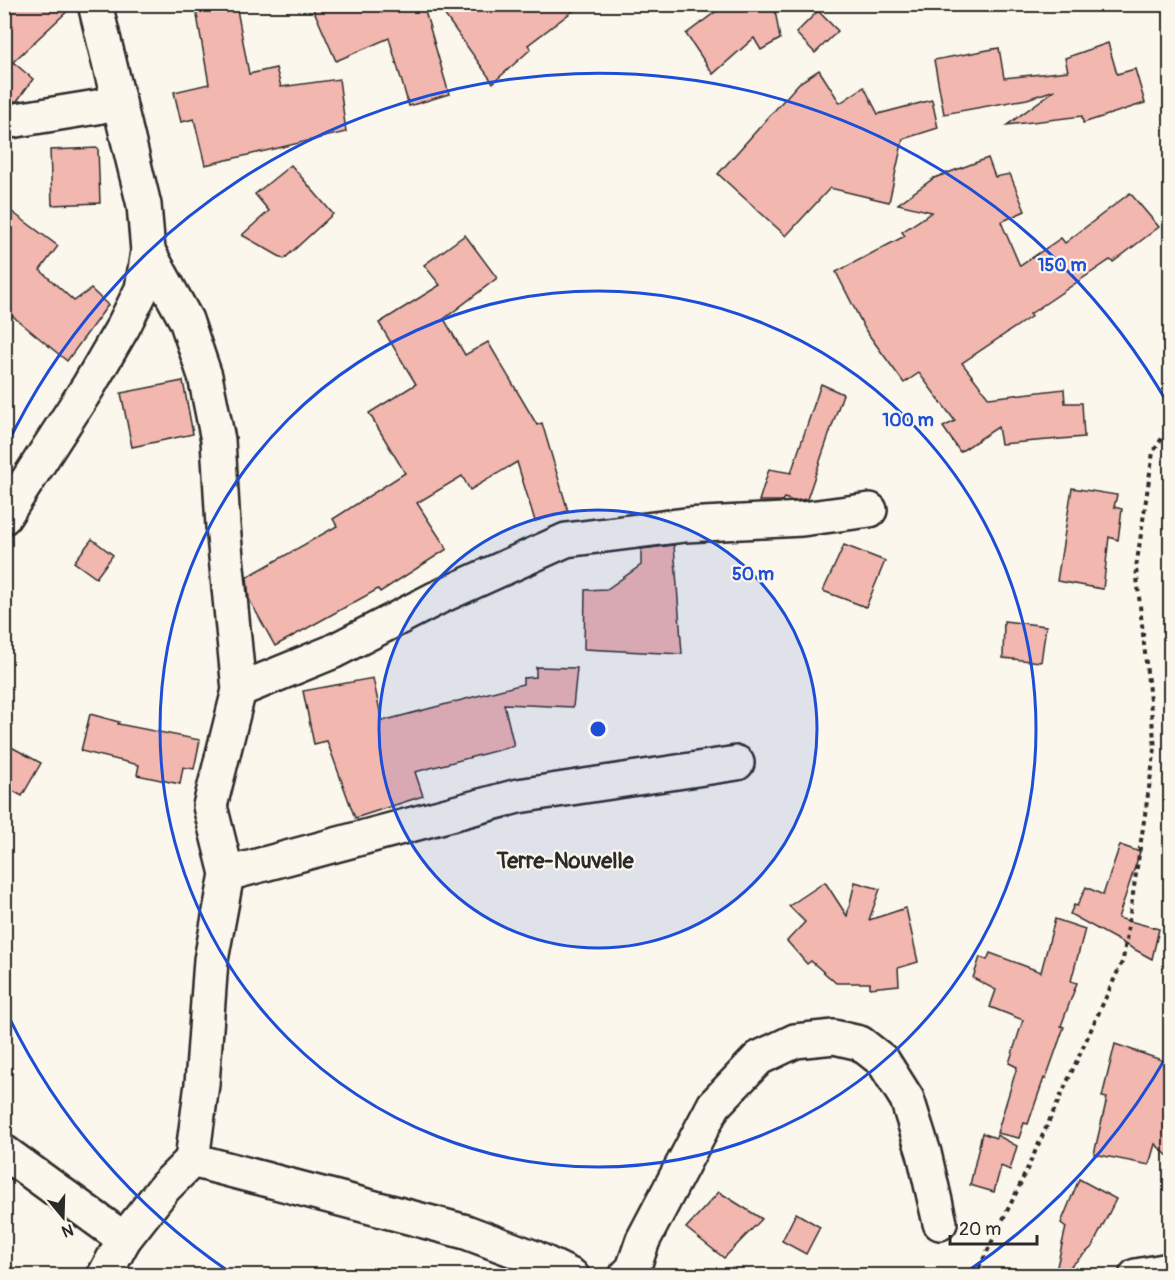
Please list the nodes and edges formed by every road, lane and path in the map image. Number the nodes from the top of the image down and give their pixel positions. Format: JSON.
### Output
{"nodes":[{"id":1,"x":95,"y":4,"type":"edge"},
{"id":2,"x":119,"y":102,"type":"junction"},
{"id":3,"x":4,"y":122,"type":"edge"},
{"id":4,"x":148,"y":251,"type":"junction"},
{"id":5,"x":1170,"y":426,"type":"edge"},
{"id":6,"x":870,"y":510,"type":"dead end"},
{"id":7,"x":4,"y":517,"type":"edge"},
{"id":8,"x":239,"y":690,"type":"junction"},
{"id":9,"x":737,"y":763,"type":"dead end"},
{"id":10,"x":227,"y":874,"type":"junction"},
{"id":11,"x":4,"y":1152,"type":"edge"},
{"id":12,"x":192,"y":1160,"type":"junction"},
{"id":13,"x":940,"y":1223,"type":"dead end"},
{"id":14,"x":124,"y":1239,"type":"junction"},
{"id":15,"x":1170,"y":1270,"type":"edge"},
{"id":16,"x":104,"y":1275,"type":"edge"},
{"id":17,"x":572,"y":1275,"type":"edge"},
{"id":18,"x":626,"y":1275,"type":"edge"},
{"id":19,"x":975,"y":1275,"type":"edge"},
{"id":20,"x":1136,"y":1275,"type":"edge"}],
"edges":[{"from":1,"to":2,"type":"street"},
{"from":2,"to":3,"type":"street"},
{"from":2,"to":4,"type":"street"},
{"from":4,"to":7,"type":"street"},
{"from":4,"to":8,"type":"street"},
{"from":5,"to":19,"type":"path"},
{"from":6,"to":8,"type":"street"},
{"from":8,"to":10,"type":"street"},
{"from":9,"to":10,"type":"street"},
{"from":10,"to":12,"type":"street"},
{"from":11,"to":14,"type":"street"},
{"from":12,"to":14,"type":"street"},
{"from":12,"to":17,"type":"street"},
{"from":13,"to":18,"type":"street"},
{"from":14,"to":16,"type":"street"},
{"from":15,"to":20,"type":"street"}]}
